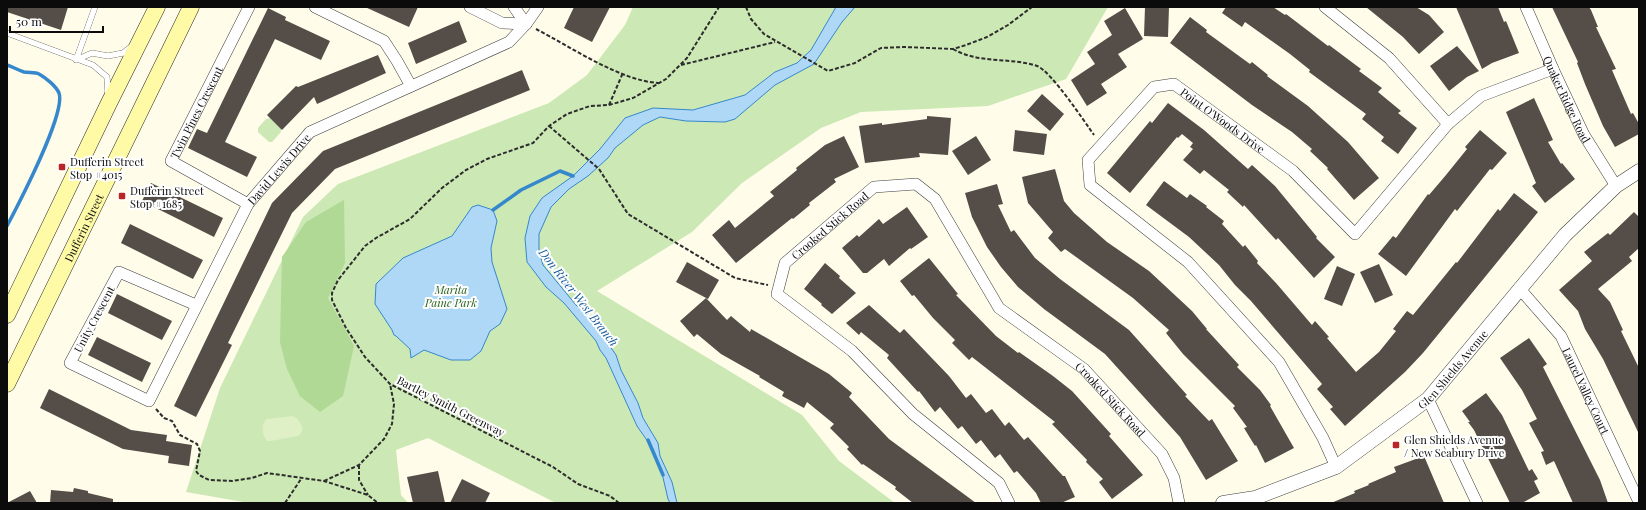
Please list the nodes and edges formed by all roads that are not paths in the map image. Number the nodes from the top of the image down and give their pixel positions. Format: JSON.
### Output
{"nodes":[{"id":1,"x":95,"y":7,"type":"edge"},
{"id":2,"x":157,"y":7,"type":"edge"},
{"id":3,"x":191,"y":7,"type":"edge"},
{"id":4,"x":249,"y":7,"type":"edge"},
{"id":5,"x":315,"y":7,"type":"edge"},
{"id":6,"x":470,"y":7,"type":"edge"},
{"id":7,"x":514,"y":7,"type":"edge"},
{"id":8,"x":538,"y":7,"type":"edge"},
{"id":9,"x":1325,"y":7,"type":"edge"},
{"id":10,"x":1526,"y":7,"type":"edge"},
{"id":11,"x":526,"y":24,"type":"junction"},
{"id":12,"x":7,"y":33,"type":"edge"},
{"id":13,"x":140,"y":42,"type":"junction"},
{"id":14,"x":76,"y":60,"type":"junction"},
{"id":15,"x":1553,"y":69,"type":"junction"},
{"id":16,"x":411,"y":86,"type":"junction"},
{"id":17,"x":108,"y":105,"type":"junction"},
{"id":18,"x":1448,"y":124,"type":"junction"},
{"id":19,"x":1639,"y":171,"type":"edge"},
{"id":20,"x":1616,"y":186,"type":"junction"},
{"id":21,"x":248,"y":204,"type":"junction"},
{"id":22,"x":1520,"y":288,"type":"junction"},
{"id":23,"x":196,"y":306,"type":"junction"},
{"id":24,"x":7,"y":316,"type":"edge"},
{"id":25,"x":7,"y":384,"type":"edge"},
{"id":26,"x":1428,"y":399,"type":"junction"},
{"id":27,"x":149,"y":401,"type":"joint"},
{"id":28,"x":1336,"y":467,"type":"junction"},
{"id":29,"x":1639,"y":502,"type":"edge"},
{"id":30,"x":1009,"y":503,"type":"edge"},
{"id":31,"x":1179,"y":503,"type":"edge"},
{"id":32,"x":1222,"y":503,"type":"edge"},
{"id":33,"x":1477,"y":503,"type":"edge"}],
"edges":[{"from":1,"to":14,"type":"lane"},
{"from":2,"to":13,"type":"main road"},
{"from":3,"to":25,"type":"main road","name":"Dufferin Street"},
{"from":4,"to":21,"type":"street","name":"Twin Pines Crescent"},
{"from":5,"to":16,"type":"street"},
{"from":6,"to":11,"type":"street"},
{"from":7,"to":11,"type":"street"},
{"from":8,"to":11,"type":"street","name":"David Lewis Drive"},
{"from":9,"to":18,"type":"street"},
{"from":10,"to":15,"type":"street","name":"Quaker Ridge Road"},
{"from":11,"to":16,"type":"street","name":"David Lewis Drive"},
{"from":12,"to":14,"type":"lane"},
{"from":13,"to":14,"type":"lane"},
{"from":13,"to":17,"type":"main road"},
{"from":14,"to":17,"type":"lane"},
{"from":15,"to":18,"type":"street","name":"Point O'Woods Drive"},
{"from":15,"to":20,"type":"street","name":"Quaker Ridge Road"},
{"from":16,"to":21,"type":"street","name":"David Lewis Drive"},
{"from":17,"to":24,"type":"main road"},
{"from":18,"to":28,"type":"street","name":"Point O'Woods Drive"},
{"from":19,"to":20,"type":"street","name":"Glen Shields Avenue"},
{"from":20,"to":22,"type":"street","name":"Glen Shields Avenue"},
{"from":21,"to":23,"type":"street","name":"David Lewis Drive"},
{"from":22,"to":26,"type":"street","name":"Glen Shields Avenue"},
{"from":22,"to":29,"type":"street","name":"Laurel Valley Court"},
{"from":23,"to":27,"type":"street","name":"David Lewis Drive"},
{"from":23,"to":27,"type":"street","name":"Unity Crescent"},
{"from":26,"to":28,"type":"street","name":"Glen Shields Avenue"},
{"from":26,"to":33,"type":"street"},
{"from":28,"to":32,"type":"street","name":"Glen Shields Avenue"},
{"from":30,"to":31,"type":"street","name":"Crooked Stick Road"}]}
